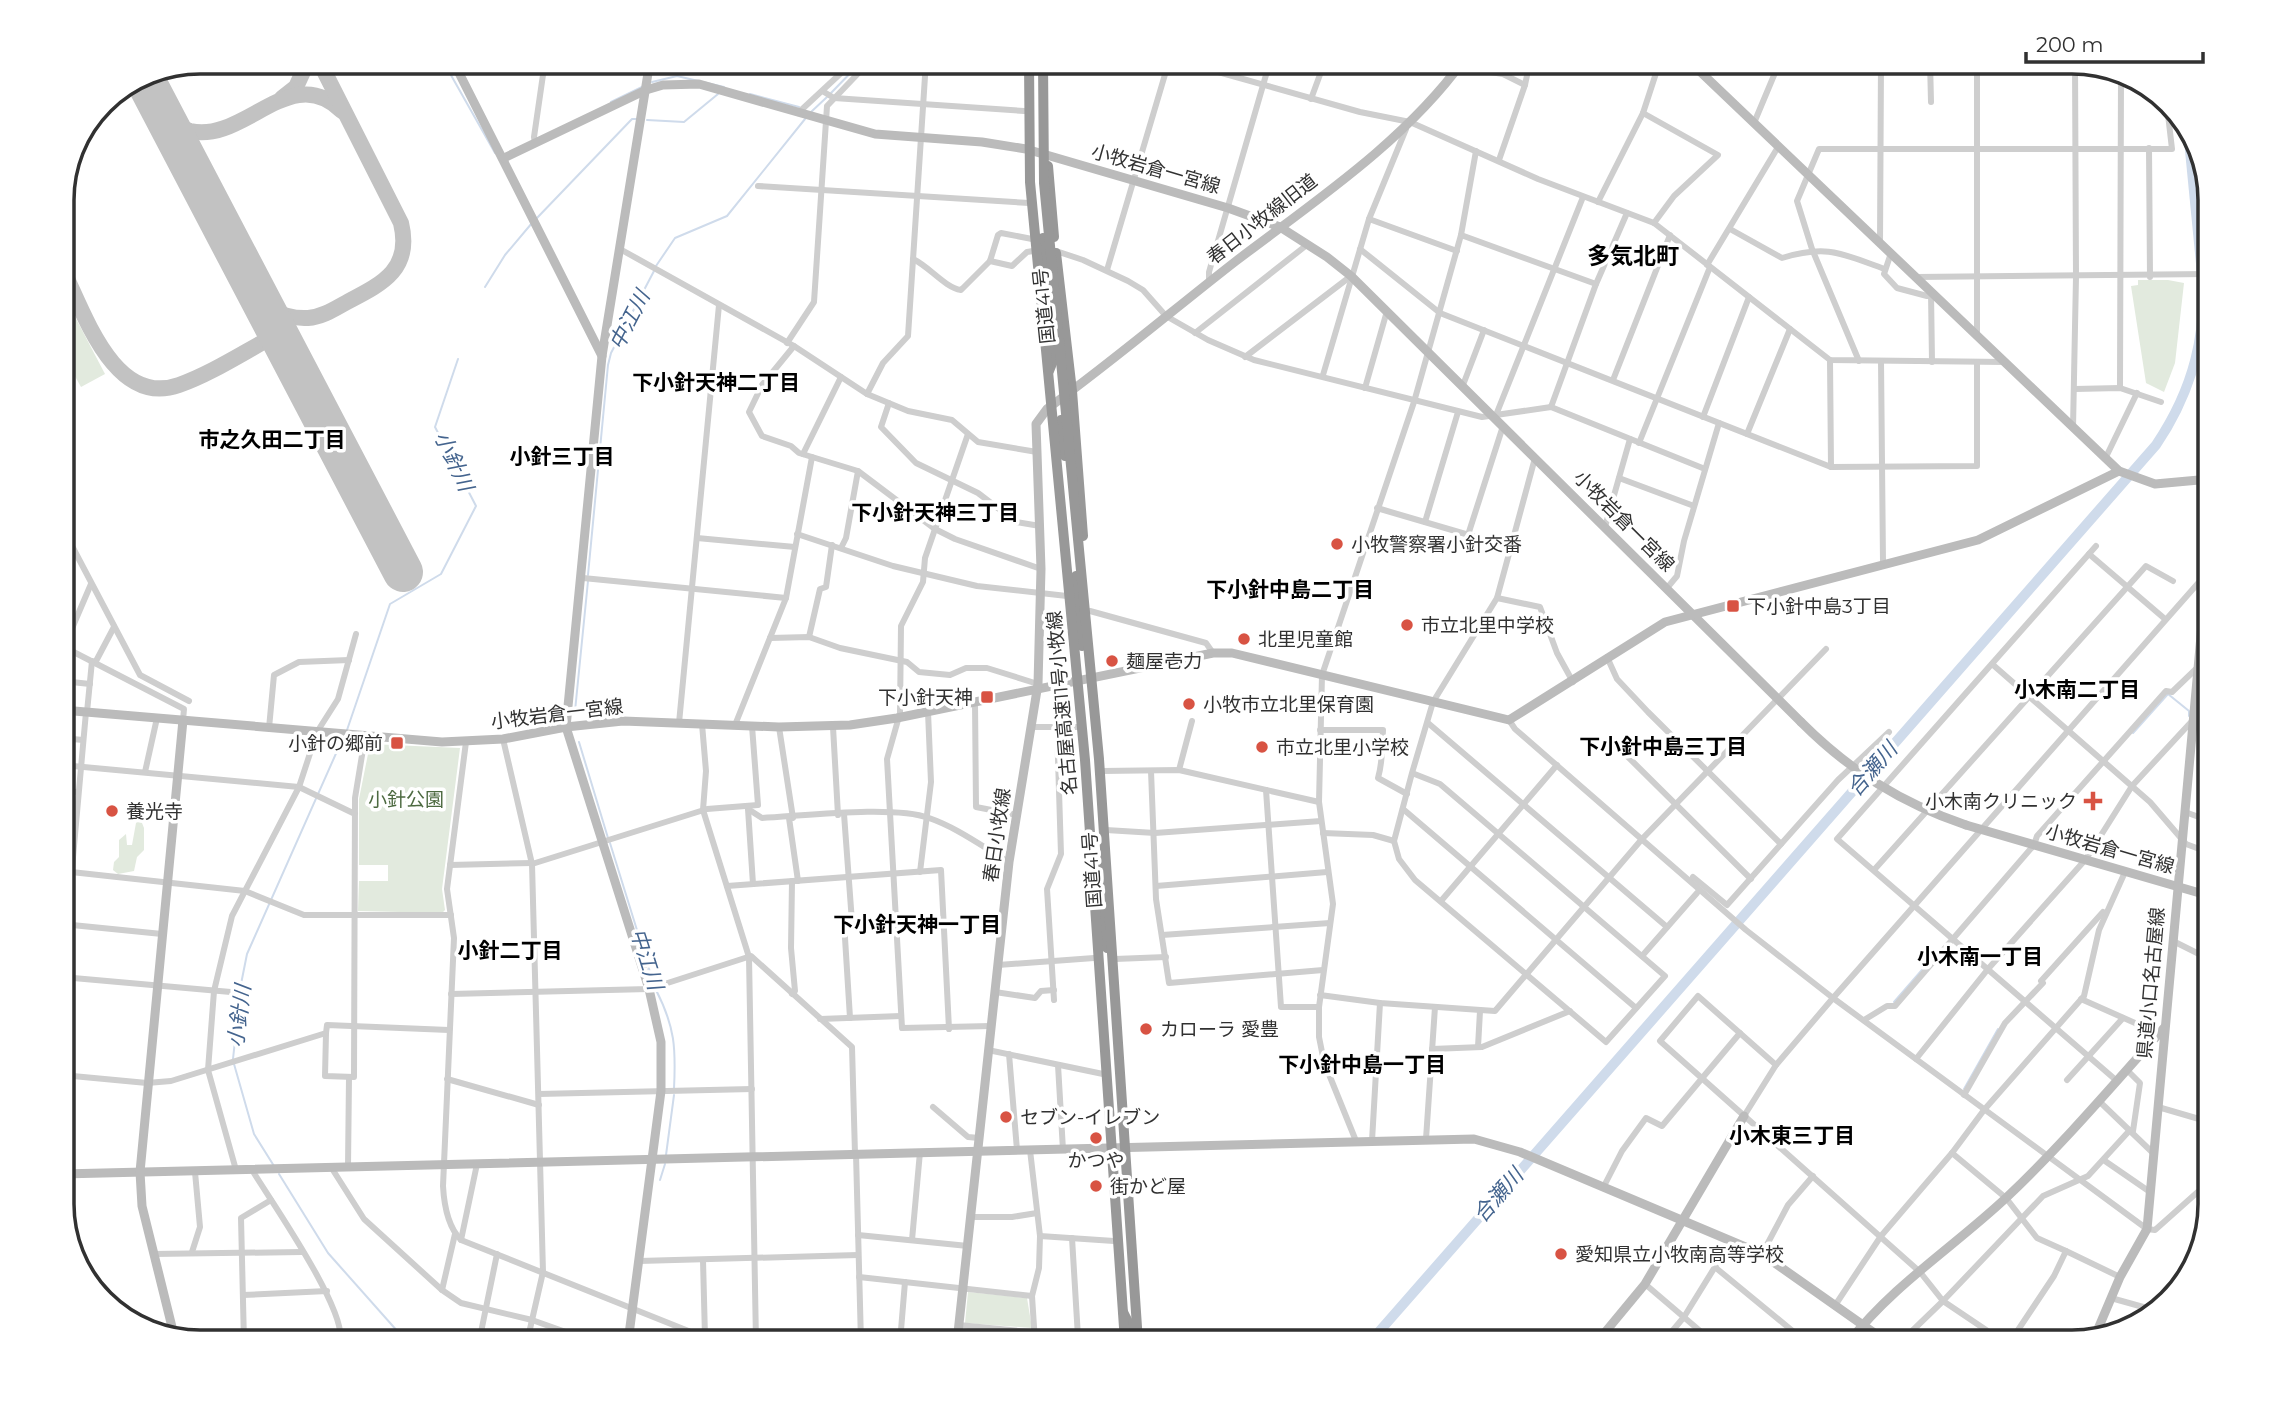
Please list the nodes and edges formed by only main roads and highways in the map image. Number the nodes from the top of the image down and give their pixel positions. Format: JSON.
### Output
{"nodes":[{"id":1,"x":1027,"y":74,"type":"edge"},
{"id":2,"x":1028,"y":74,"type":"edge"},
{"id":3,"x":1035,"y":74,"type":"edge"},
{"id":4,"x":1044,"y":74,"type":"edge"},
{"id":5,"x":1044,"y":74,"type":"edge"},
{"id":6,"x":1049,"y":370,"type":"junction"},
{"id":7,"x":1068,"y":396,"type":"junction"},
{"id":8,"x":1125,"y":1084,"type":"junction"},
{"id":9,"x":1123,"y":1330,"type":"edge"},
{"id":10,"x":1124,"y":1330,"type":"edge"},
{"id":11,"x":1137,"y":1330,"type":"edge"},
{"id":12,"x":1142,"y":1330,"type":"edge"}],
"edges":[{"from":1,"to":9,"type":"highway","name":"国道41号"},
{"from":2,"to":6,"type":"highway","name":"名古屋高速11号小牧線","bridge":true},
{"from":3,"to":6,"type":"highway"},
{"from":4,"to":7,"type":"highway","name":"国道41号"},
{"from":5,"to":7,"type":"highway","name":"名古屋高速11号小牧線","bridge":true},
{"from":6,"to":10,"type":"highway","name":"名古屋高速11号小牧線","bridge":true},
{"from":7,"to":8,"type":"highway","name":"国道41号"},
{"from":7,"to":8,"type":"highway"},
{"from":7,"to":11,"type":"highway","name":"名古屋高速11号小牧線","bridge":true},
{"from":8,"to":12,"type":"highway","name":"国道41号"}]}
